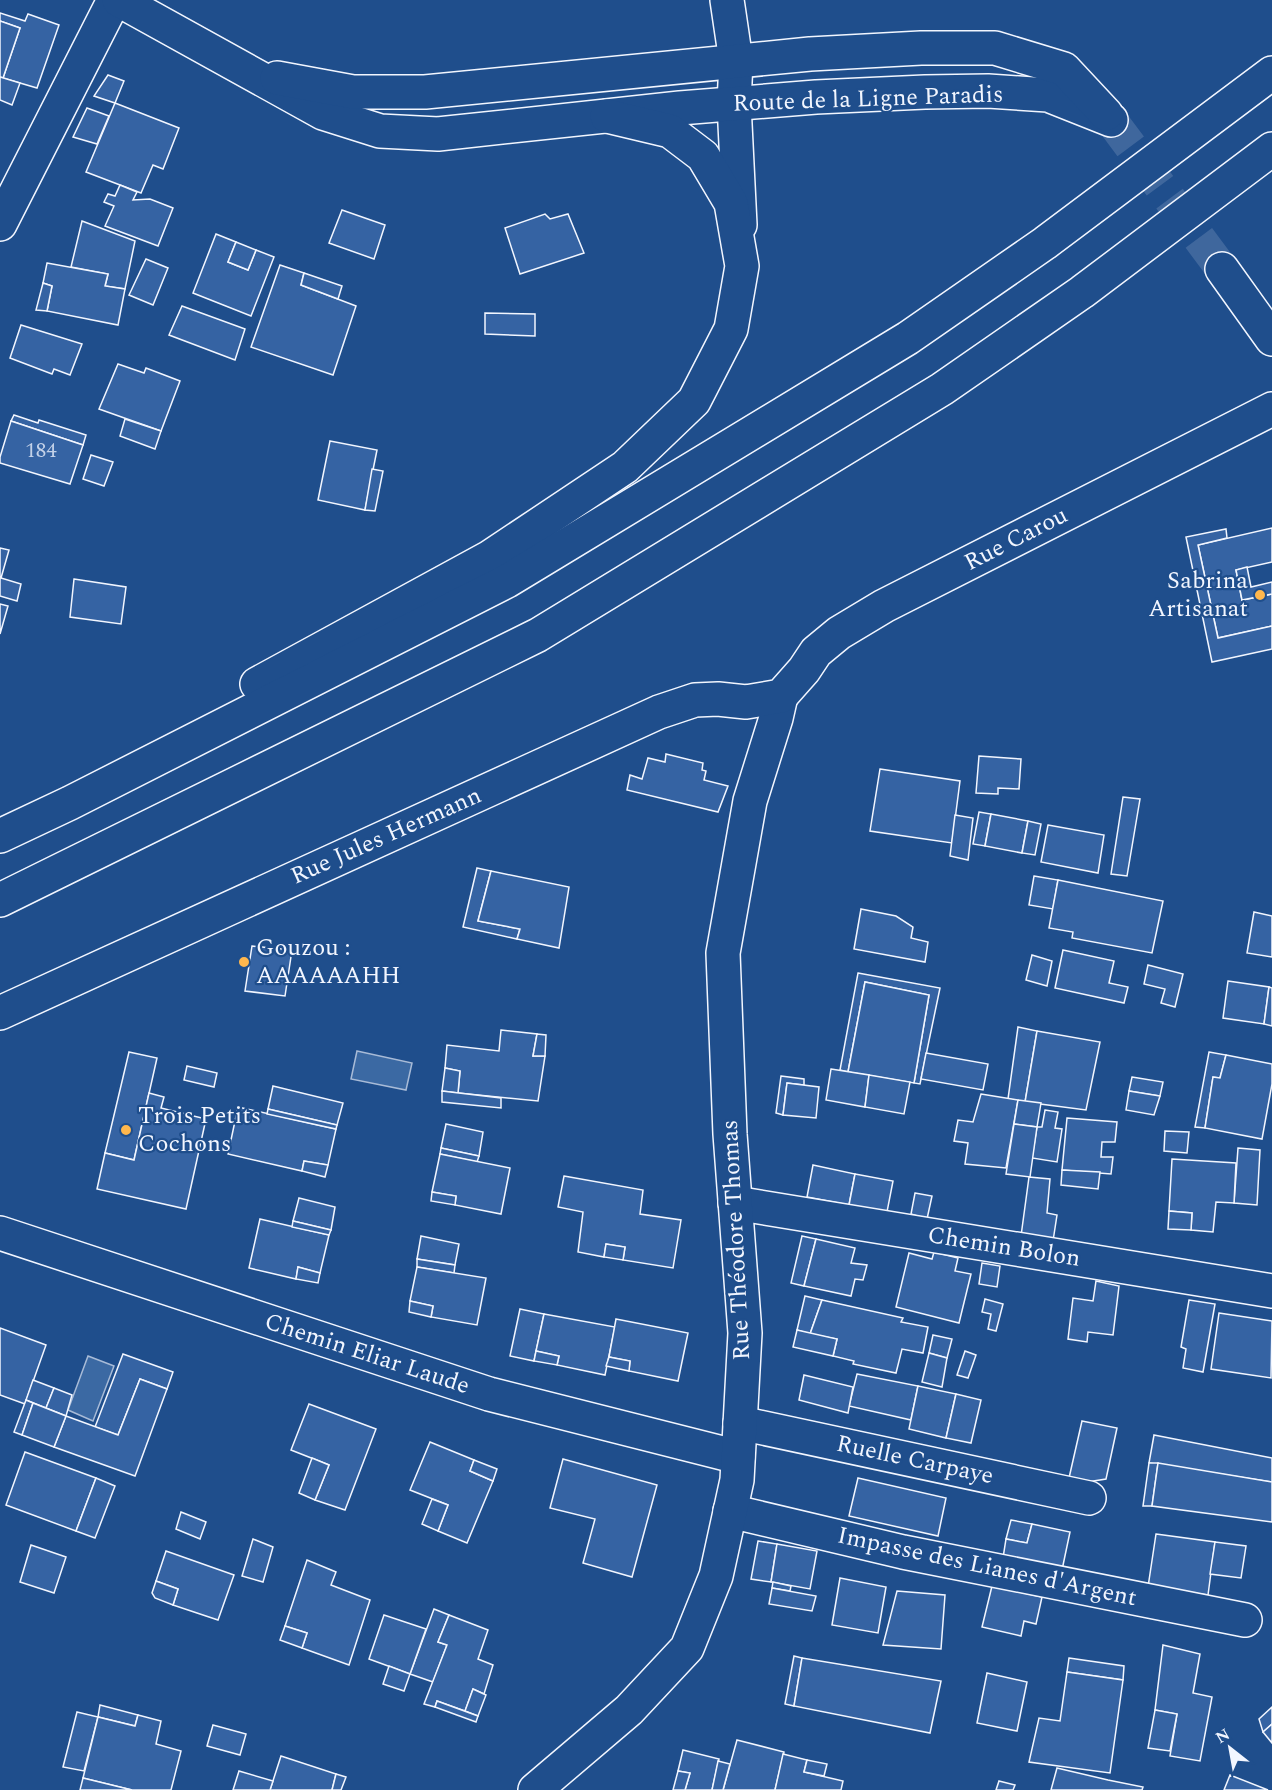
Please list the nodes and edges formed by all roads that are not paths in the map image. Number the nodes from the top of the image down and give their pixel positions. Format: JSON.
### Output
{"nodes":[{"id":1,"x":116,"y":0,"type":"edge"},
{"id":2,"x":727,"y":0,"type":"edge"},
{"id":3,"x":736,"y":61,"type":"junction"},
{"id":4,"x":248,"y":73,"type":"junction"},
{"id":5,"x":1272,"y":73,"type":"edge"},
{"id":6,"x":734,"y":104,"type":"junction"},
{"id":7,"x":607,"y":116,"type":"junction"},
{"id":8,"x":438,"y":134,"type":"junction"},
{"id":9,"x":1272,"y":149,"type":"edge"},
{"id":10,"x":1272,"y":166,"type":"edge"},
{"id":11,"x":0,"y":224,"type":"edge"},
{"id":12,"x":742,"y":266,"type":"junction"},
{"id":13,"x":1222,"y":269,"type":"tunnel mouth"},
{"id":14,"x":1082,"y":292,"type":"junction"},
{"id":15,"x":1272,"y":339,"type":"edge"},
{"id":16,"x":1272,"y":409,"type":"edge"},
{"id":17,"x":781,"y":696,"type":"junction"},
{"id":18,"x":0,"y":821,"type":"edge"},
{"id":19,"x":0,"y":836,"type":"edge"},
{"id":20,"x":0,"y":900,"type":"edge"},
{"id":21,"x":0,"y":1013,"type":"edge"},
{"id":22,"x":735,"y":1203,"type":"junction"},
{"id":23,"x":0,"y":1233,"type":"edge"},
{"id":24,"x":1272,"y":1291,"type":"edge"},
{"id":25,"x":740,"y":1423,"type":"junction"},
{"id":26,"x":738,"y":1457,"type":"junction"},
{"id":27,"x":1089,"y":1498,"type":"dead end"},
{"id":28,"x":730,"y":1511,"type":"junction"},
{"id":29,"x":1245,"y":1620,"type":"dead end"},
{"id":30,"x":535,"y":1790,"type":"edge"}],
"edges":[{"from":1,"to":4,"type":"main road","name":"Route de la Ligne Paradis"},
{"from":1,"to":11,"type":"main road"},
{"from":2,"to":3,"type":"main road"},
{"from":3,"to":4,"type":"main road","name":"Route de la Ligne Paradis"},
{"from":3,"to":6,"type":"main road"},
{"from":3,"to":6,"type":"main road","name":"Route de la Ligne Paradis"},
{"from":3,"to":8,"type":"main road"},
{"from":4,"to":8,"type":"main road","name":"Route de la Ligne Paradis"},
{"from":5,"to":19,"type":"main road"},
{"from":6,"to":7,"type":"main road","name":"Route de la Ligne Paradis"},
{"from":6,"to":12,"type":"main road"},
{"from":7,"to":8,"type":"main road","name":"Route de la Ligne Paradis"},
{"from":7,"to":12,"type":"main road"},
{"from":9,"to":14,"type":"main road"},
{"from":10,"to":14,"type":"main road"},
{"from":12,"to":18,"type":"main road"},
{"from":13,"to":15,"type":"main road"},
{"from":14,"to":20,"type":"main road"},
{"from":16,"to":17,"type":"main road","name":"Rue Carou"},
{"from":17,"to":21,"type":"main road","name":"Rue Jules Hermann"},
{"from":17,"to":22,"type":"main road","name":"Rue Théodore Thomas"},
{"from":22,"to":24,"type":"main road","name":"Chemin Bolon"},
{"from":22,"to":25,"type":"main road","name":"Rue Théodore Thomas"},
{"from":23,"to":26,"type":"main road","name":"Chemin Eliar Laude"},
{"from":25,"to":26,"type":"main road","name":"Rue Théodore Thomas"},
{"from":25,"to":27,"type":"main road","name":"Ruelle Carpaye"},
{"from":26,"to":28,"type":"main road","name":"Rue Théodore Thomas"},
{"from":28,"to":29,"type":"main road","name":"Impasse des Lianes d'Argent"},
{"from":28,"to":30,"type":"main road","name":"Rue Théodore Thomas"}]}
